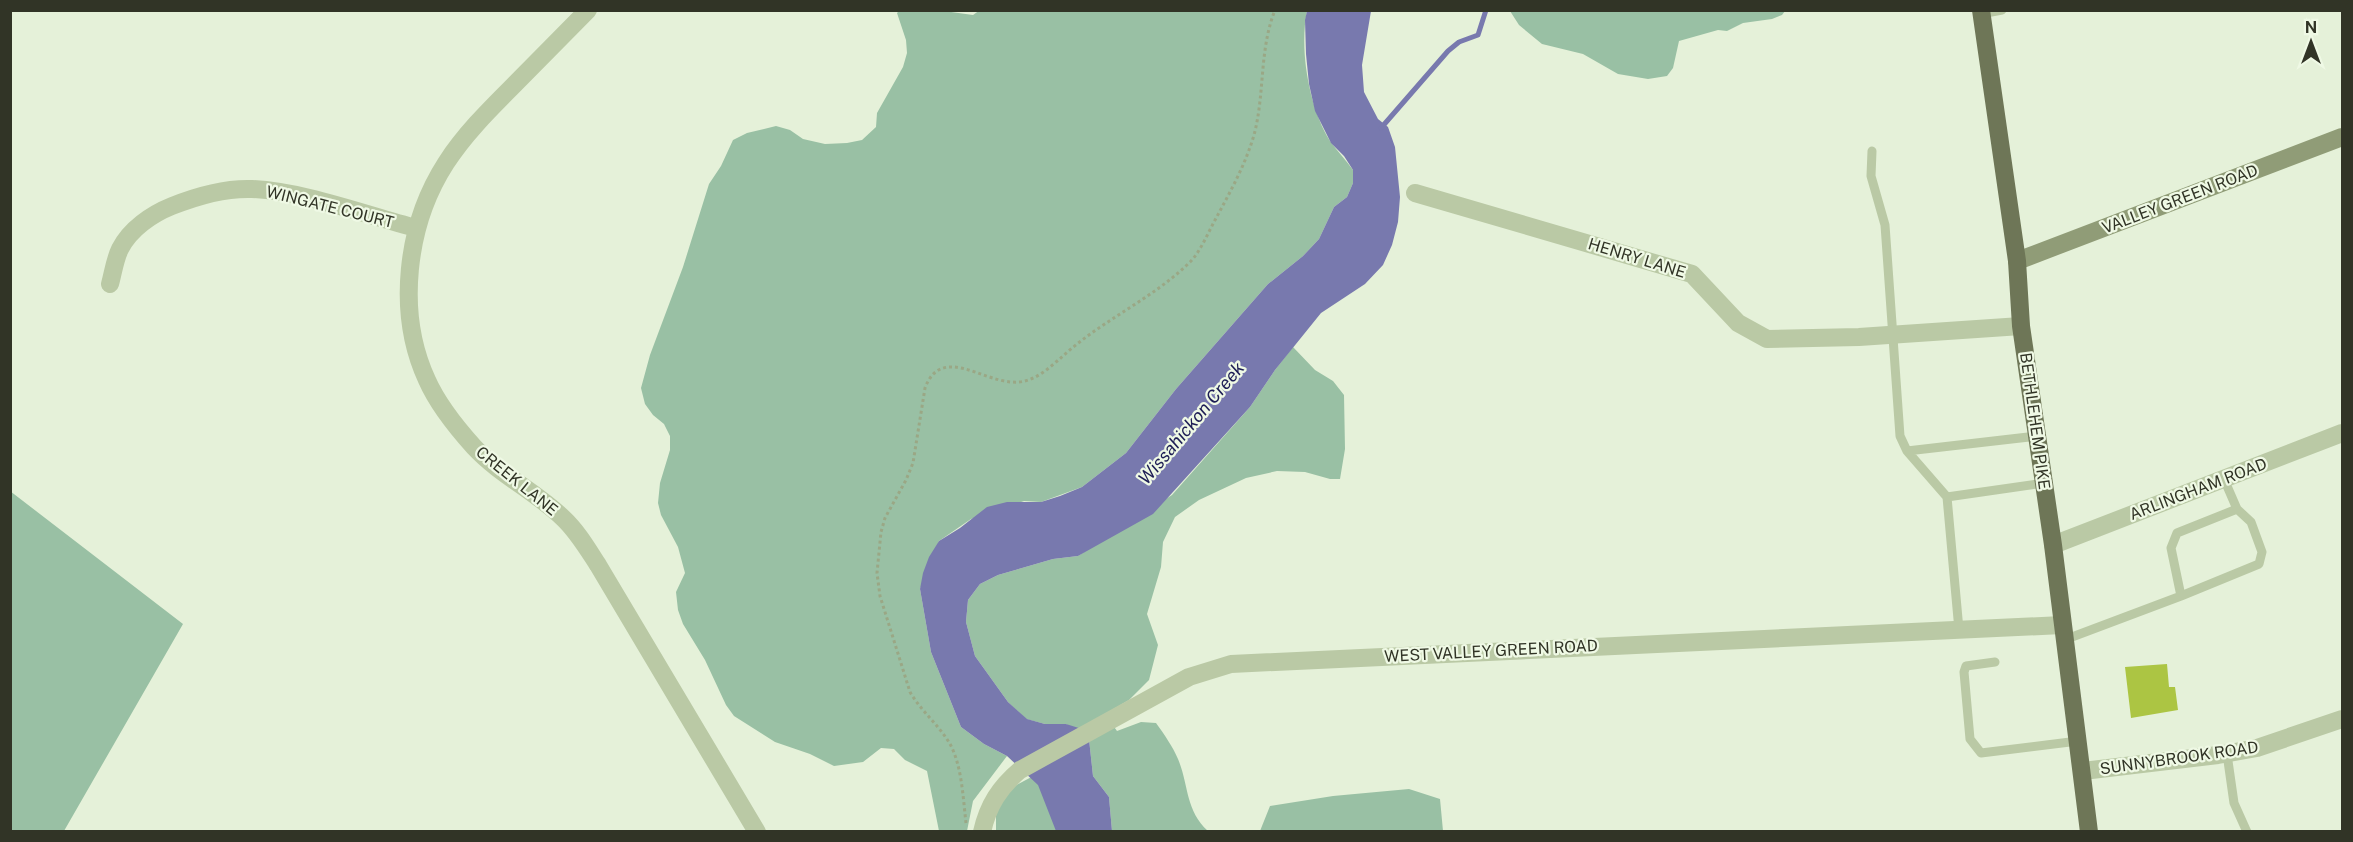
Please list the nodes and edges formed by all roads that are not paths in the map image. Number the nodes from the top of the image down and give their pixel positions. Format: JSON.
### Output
{"nodes":[{"id":1,"x":588,"y":10,"type":"edge"},
{"id":2,"x":2002,"y":10,"type":"edge"},
{"id":3,"x":1981,"y":12,"type":"edge"},
{"id":4,"x":2343,"y":137,"type":"edge"},
{"id":5,"x":1872,"y":151,"type":"dead end"},
{"id":6,"x":1415,"y":193,"type":"dead end"},
{"id":7,"x":416,"y":228,"type":"junction"},
{"id":8,"x":2016,"y":261,"type":"junction"},
{"id":9,"x":110,"y":284,"type":"dead end"},
{"id":10,"x":2021,"y":326,"type":"junction"},
{"id":11,"x":1893,"y":333,"type":"junction"},
{"id":12,"x":2343,"y":433,"type":"edge"},
{"id":13,"x":2037,"y":436,"type":"junction"},
{"id":14,"x":1907,"y":451,"type":"junction"},
{"id":15,"x":2224,"y":479,"type":"junction"},
{"id":16,"x":2044,"y":483,"type":"junction"},
{"id":17,"x":1947,"y":497,"type":"junction"},
{"id":18,"x":2236,"y":509,"type":"junction"},
{"id":19,"x":2053,"y":545,"type":"junction"},
{"id":20,"x":2181,"y":596,"type":"junction"},
{"id":21,"x":1959,"y":630,"type":"junction"},
{"id":22,"x":2063,"y":632,"type":"junction"},
{"id":23,"x":1995,"y":662,"type":"dead end"},
{"id":24,"x":2343,"y":719,"type":"edge"},
{"id":25,"x":2078,"y":741,"type":"junction"},
{"id":26,"x":2227,"y":754,"type":"junction"},
{"id":27,"x":2083,"y":771,"type":"junction"},
{"id":28,"x":757,"y":831,"type":"edge"},
{"id":29,"x":982,"y":831,"type":"edge"},
{"id":30,"x":2089,"y":831,"type":"edge"},
{"id":31,"x":2247,"y":831,"type":"edge"}],
"edges":[{"from":1,"to":7,"type":"street","name":"CREEK LANE"},
{"from":2,"to":3,"type":"lane"},
{"from":3,"to":8,"type":"main road","name":"BETHLEHEM PIKE"},
{"from":4,"to":8,"type":"street","name":"VALLEY GREEN ROAD"},
{"from":5,"to":11,"type":"lane"},
{"from":6,"to":11,"type":"street","name":"HENRY LANE"},
{"from":7,"to":9,"type":"street","name":"WINGATE COURT"},
{"from":7,"to":28,"type":"street","name":"CREEK LANE"},
{"from":8,"to":10,"type":"main road","name":"BETHLEHEM PIKE"},
{"from":10,"to":11,"type":"street","name":"HENRY LANE"},
{"from":10,"to":13,"type":"main road","name":"BETHLEHEM PIKE"},
{"from":11,"to":14,"type":"lane"},
{"from":12,"to":15,"type":"street","name":"ARLINGHAM ROAD"},
{"from":13,"to":14,"type":"lane"},
{"from":13,"to":16,"type":"main road","name":"BETHLEHEM PIKE"},
{"from":14,"to":17,"type":"lane"},
{"from":15,"to":18,"type":"lane"},
{"from":15,"to":19,"type":"street","name":"ARLINGHAM ROAD"},
{"from":16,"to":17,"type":"lane"},
{"from":16,"to":19,"type":"main road","name":"BETHLEHEM PIKE"},
{"from":17,"to":21,"type":"lane"},
{"from":18,"to":20,"type":"lane"},
{"from":18,"to":20,"type":"lane"},
{"from":19,"to":22,"type":"main road","name":"BETHLEHEM PIKE"},
{"from":20,"to":22,"type":"lane"},
{"from":21,"to":22,"type":"street","name":"WEST VALLEY GREEN ROAD"},
{"from":21,"to":29,"type":"street","name":"WEST VALLEY GREEN ROAD"},
{"from":22,"to":25,"type":"main road","name":"BETHLEHEM PIKE"},
{"from":23,"to":25,"type":"lane"},
{"from":24,"to":26,"type":"street","name":"SUNNYBROOK ROAD"},
{"from":25,"to":27,"type":"main road","name":"BETHLEHEM PIKE"},
{"from":26,"to":27,"type":"street","name":"SUNNYBROOK ROAD"},
{"from":26,"to":31,"type":"lane"},
{"from":27,"to":30,"type":"main road","name":"BETHLEHEM PIKE"}]}
